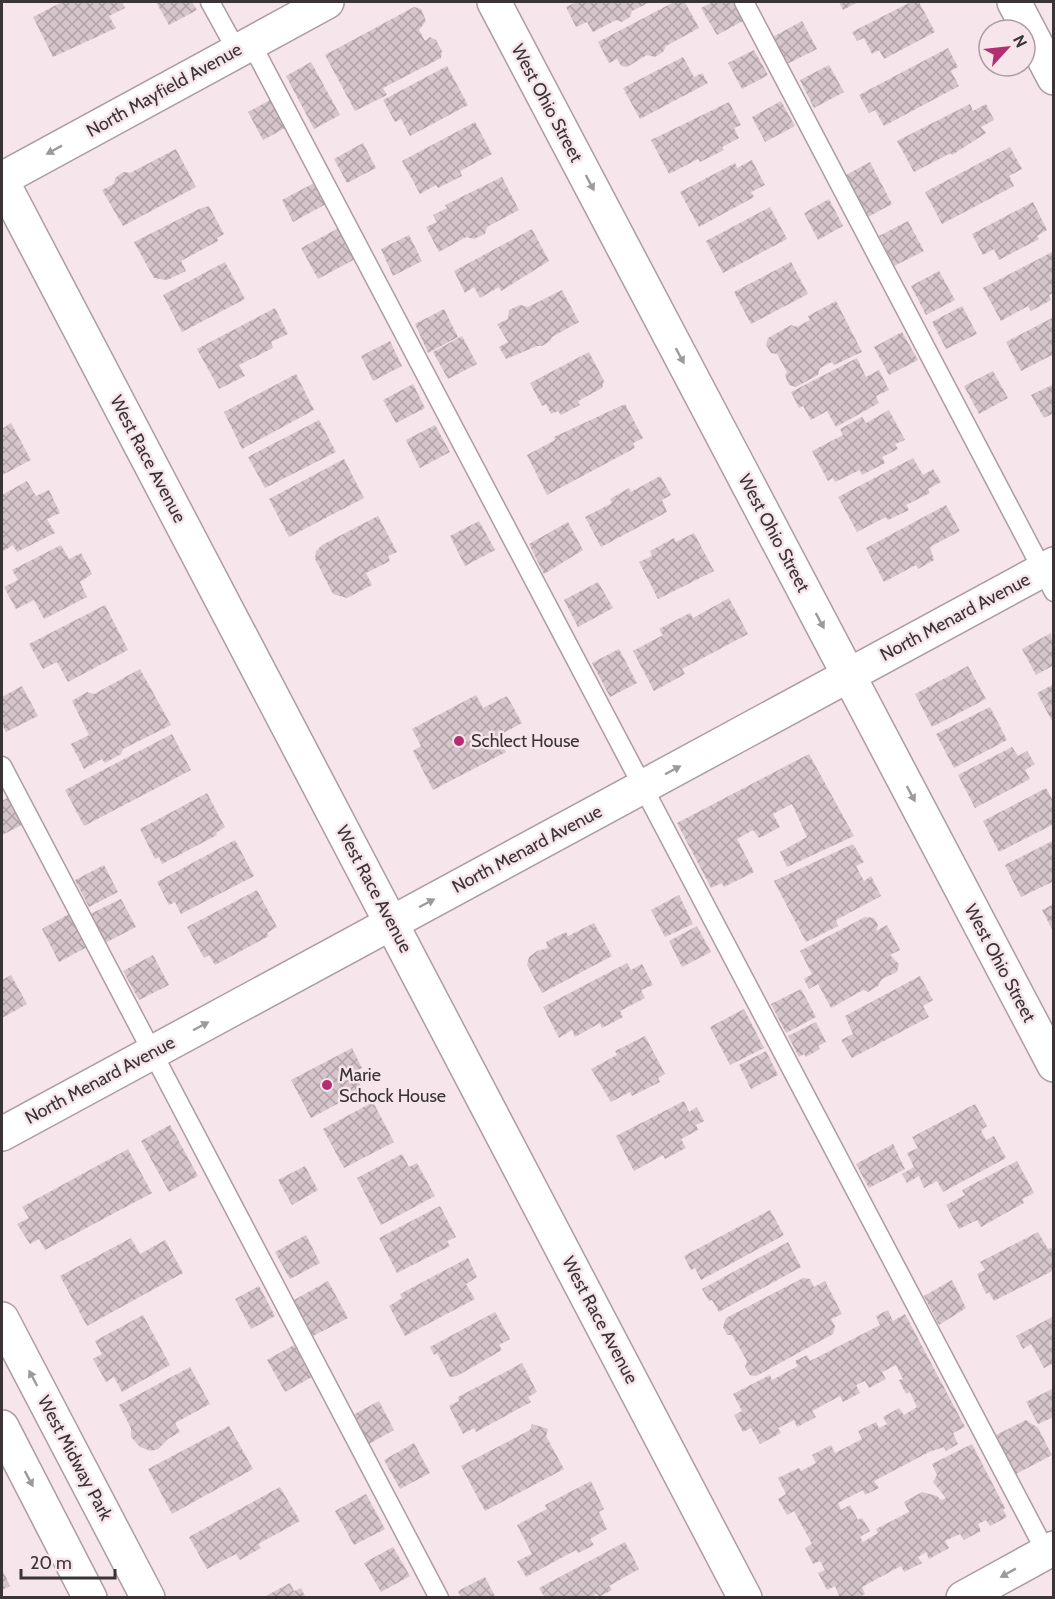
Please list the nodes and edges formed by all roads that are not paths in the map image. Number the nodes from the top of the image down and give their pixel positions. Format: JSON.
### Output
{"nodes":[{"id":1,"x":210,"y":2,"type":"edge"},
{"id":2,"x":327,"y":2,"type":"edge"},
{"id":3,"x":494,"y":2,"type":"edge"},
{"id":4,"x":744,"y":2,"type":"edge"},
{"id":5,"x":1014,"y":2,"type":"edge"},
{"id":6,"x":244,"y":47,"type":"junction"},
{"id":7,"x":1053,"y":78,"type":"edge"},
{"id":8,"x":2,"y":180,"type":"edge"},
{"id":9,"x":1050,"y":576,"type":"edge"},
{"id":10,"x":848,"y":675,"type":"junction"},
{"id":11,"x":2,"y":766,"type":"edge"},
{"id":12,"x":644,"y":786,"type":"junction"},
{"id":13,"x":391,"y":922,"type":"junction"},
{"id":14,"x":152,"y":1052,"type":"junction"},
{"id":15,"x":1053,"y":1065,"type":"edge"},
{"id":16,"x":2,"y":1134,"type":"edge"},
{"id":17,"x":2,"y":1319,"type":"edge"},
{"id":18,"x":2,"y":1427,"type":"edge"},
{"id":19,"x":1050,"y":1550,"type":"edge"},
{"id":20,"x":127,"y":1558,"type":"junction"},
{"id":21,"x":86,"y":1589,"type":"edge"},
{"id":22,"x":148,"y":1598,"type":"edge"},
{"id":23,"x":439,"y":1598,"type":"edge"},
{"id":24,"x":745,"y":1598,"type":"edge"},
{"id":25,"x":963,"y":1598,"type":"edge"}],
"edges":[{"from":1,"to":6,"type":"lane"},
{"from":2,"to":6,"type":"street","name":"North Mayfield Avenue"},
{"from":3,"to":10,"type":"street","name":"West Ohio Street","one_way":true},
{"from":4,"to":9,"type":"lane"},
{"from":5,"to":7,"type":"street"},
{"from":6,"to":8,"type":"street","name":"North Mayfield Avenue","one_way":true},
{"from":6,"to":12,"type":"lane"},
{"from":8,"to":13,"type":"street","name":"West Race Avenue"},
{"from":9,"to":10,"type":"street","name":"North Menard Avenue"},
{"from":12,"to":10,"type":"street","name":"North Menard Avenue","one_way":true},
{"from":10,"to":15,"type":"street","name":"West Ohio Street","one_way":true},
{"from":11,"to":14,"type":"lane"},
{"from":13,"to":12,"type":"street","name":"North Menard Avenue","one_way":true},
{"from":12,"to":19,"type":"lane"},
{"from":14,"to":13,"type":"street","name":"North Menard Avenue","one_way":true},
{"from":13,"to":24,"type":"street","name":"West Race Avenue"},
{"from":14,"to":16,"type":"street","name":"North Menard Avenue"},
{"from":14,"to":23,"type":"lane"},
{"from":20,"to":17,"type":"street","name":"West Midway Park","one_way":true},
{"from":18,"to":21,"type":"street","one_way":true},
{"from":19,"to":25,"type":"street","one_way":true},
{"from":20,"to":21,"type":"street"},
{"from":20,"to":22,"type":"street","name":"West Midway Park"}]}
